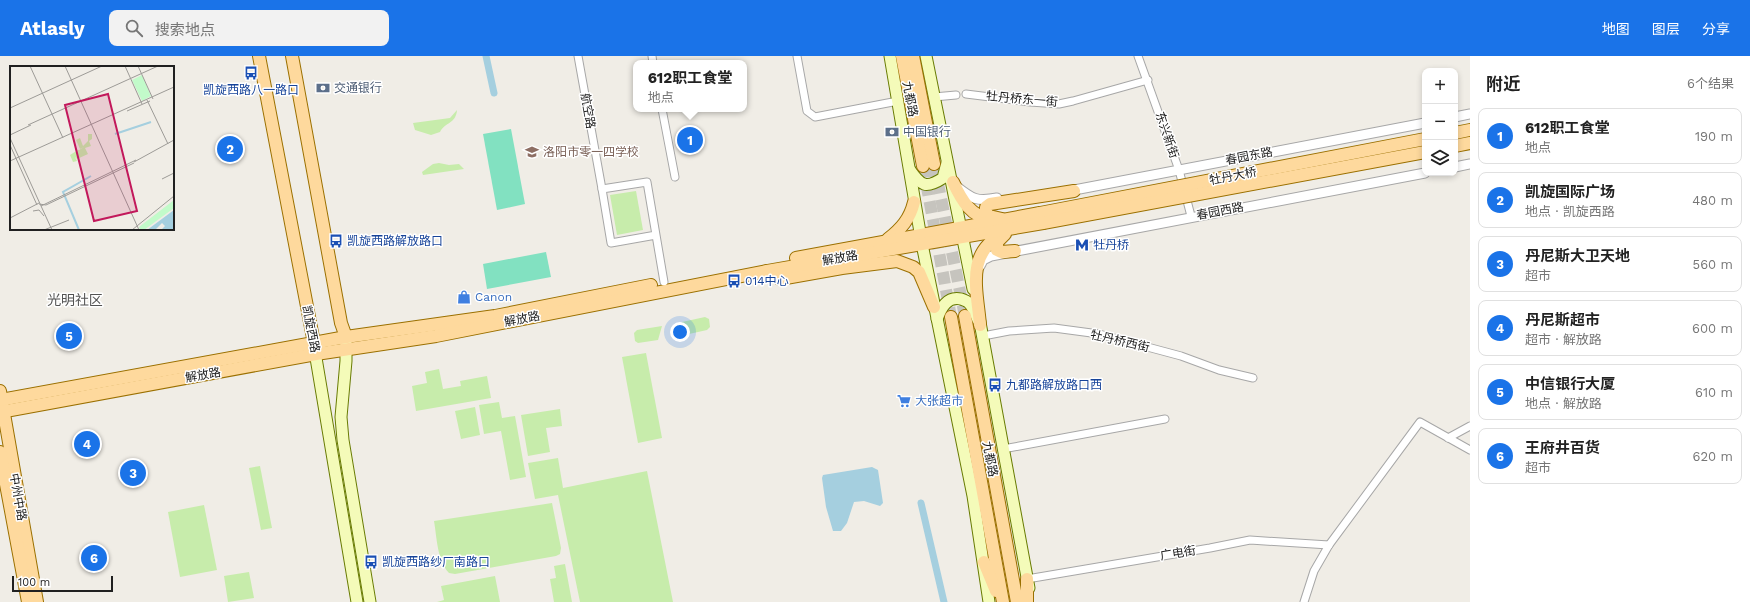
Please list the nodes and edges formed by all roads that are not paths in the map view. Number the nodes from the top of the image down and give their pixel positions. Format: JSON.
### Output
{"nodes":[{"id":1,"x":259,"y":56,"type":"edge"},
{"id":2,"x":292,"y":56,"type":"edge"},
{"id":3,"x":578,"y":56,"type":"edge"},
{"id":4,"x":797,"y":56,"type":"edge"},
{"id":5,"x":890,"y":56,"type":"edge"},
{"id":6,"x":902,"y":56,"type":"edge"},
{"id":7,"x":913,"y":56,"type":"edge"},
{"id":8,"x":926,"y":56,"type":"edge"},
{"id":9,"x":1138,"y":56,"type":"edge"},
{"id":10,"x":1148,"y":80,"type":"junction"},
{"id":11,"x":966,"y":94,"type":"dead end"},
{"id":12,"x":956,"y":95,"type":"dead end"},
{"id":13,"x":934,"y":97,"type":"junction"},
{"id":14,"x":898,"y":101,"type":"junction"},
{"id":15,"x":663,"y":112,"type":"edge"},
{"id":16,"x":1470,"y":114,"type":"edge"},
{"id":17,"x":1458,"y":116,"type":"edge"},
{"id":18,"x":1422,"y":124,"type":"edge"},
{"id":19,"x":1470,"y":130,"type":"edge"},
{"id":20,"x":1458,"y":132,"type":"edge"},
{"id":21,"x":1422,"y":140,"type":"edge"},
{"id":22,"x":1470,"y":143,"type":"edge"},
{"id":23,"x":1458,"y":145,"type":"edge"},
{"id":24,"x":1422,"y":153,"type":"edge"},
{"id":25,"x":947,"y":161,"type":"junction"},
{"id":26,"x":1470,"y":164,"type":"edge"},
{"id":27,"x":1458,"y":166,"type":"edge"},
{"id":28,"x":909,"y":168,"type":"junction"},
{"id":29,"x":1179,"y":170,"type":"junction"},
{"id":30,"x":1422,"y":174,"type":"edge"},
{"id":31,"x":675,"y":177,"type":"dead end"},
{"id":32,"x":952,"y":182,"type":"junction"},
{"id":33,"x":602,"y":189,"type":"junction"},
{"id":34,"x":1074,"y":191,"type":"junction"},
{"id":35,"x":914,"y":202,"type":"junction"},
{"id":36,"x":1191,"y":216,"type":"junction"},
{"id":37,"x":1042,"y":218,"type":"junction"},
{"id":38,"x":1003,"y":220,"type":"junction"},
{"id":39,"x":1010,"y":230,"type":"junction"},
{"id":40,"x":962,"y":232,"type":"junction"},
{"id":41,"x":656,"y":235,"type":"junction"},
{"id":42,"x":921,"y":239,"type":"junction"},
{"id":43,"x":887,"y":240,"type":"junction"},
{"id":44,"x":1015,"y":251,"type":"junction"},
{"id":45,"x":767,"y":271,"type":"junction"},
{"id":46,"x":976,"y":277,"type":"junction"},
{"id":47,"x":664,"y":282,"type":"junction"},
{"id":48,"x":936,"y":313,"type":"junction"},
{"id":49,"x":965,"y":316,"type":"tunnel mouth"},
{"id":50,"x":951,"y":317,"type":"tunnel mouth"},
{"id":51,"x":982,"y":330,"type":"junction"},
{"id":52,"x":346,"y":343,"type":"junction"},
{"id":53,"x":315,"y":349,"type":"junction"},
{"id":54,"x":1253,"y":378,"type":"dead end"},
{"id":55,"x":1,"y":403,"type":"edge"},
{"id":56,"x":1165,"y":419,"type":"dead end"},
{"id":57,"x":1470,"y":426,"type":"edge"},
{"id":58,"x":1448,"y":438,"type":"junction"},
{"id":59,"x":1003,"y":449,"type":"junction"},
{"id":60,"x":1470,"y":450,"type":"edge"},
{"id":61,"x":0,"y":452,"type":"edge"},
{"id":62,"x":1329,"y":545,"type":"junction"},
{"id":63,"x":984,"y":562,"type":"junction"},
{"id":64,"x":1027,"y":579,"type":"junction"},
{"id":65,"x":28,"y":602,"type":"edge"},
{"id":66,"x":37,"y":602,"type":"edge"},
{"id":67,"x":357,"y":602,"type":"edge"},
{"id":68,"x":370,"y":602,"type":"edge"},
{"id":69,"x":989,"y":602,"type":"edge"},
{"id":70,"x":1002,"y":602,"type":"edge"},
{"id":71,"x":1017,"y":602,"type":"edge"},
{"id":72,"x":1027,"y":602,"type":"edge"},
{"id":73,"x":1031,"y":602,"type":"edge"},
{"id":74,"x":1304,"y":602,"type":"edge"}],
"edges":[{"from":1,"to":53,"type":"main road","name":"凯旋西路"},
{"from":2,"to":52,"type":"main road"},
{"from":3,"to":33,"type":"street","name":"航空路"},
{"from":4,"to":14,"type":"street"},
{"from":5,"to":14,"type":"main road"},
{"from":6,"to":7,"type":"main road","name":"九都路"},
{"from":8,"to":13,"type":"main road"},
{"from":9,"to":10,"type":"street","name":"东兴新街"},
{"from":10,"to":11,"type":"street","name":"牡丹桥东一街"},
{"from":10,"to":29,"type":"street","name":"东兴新街"},
{"from":12,"to":13,"type":"street"},
{"from":13,"to":25,"type":"main road"},
{"from":14,"to":28,"type":"main road"},
{"from":15,"to":31,"type":"street"},
{"from":16,"to":17,"type":"street"},
{"from":18,"to":29,"type":"street","name":"春园东路"},
{"from":19,"to":20,"type":"main road"},
{"from":21,"to":37,"type":"main road","name":"牡丹大桥","bridge":true},
{"from":22,"to":23,"type":"main road"},
{"from":24,"to":37,"type":"main road","name":"牡丹大桥","bridge":true},
{"from":25,"to":28,"type":"main road"},
{"from":25,"to":32,"type":"main road"},
{"from":26,"to":27,"type":"street"},
{"from":28,"to":35,"type":"main road"},
{"from":29,"to":34,"type":"street","name":"春园东路"},
{"from":29,"to":36,"type":"street","name":"东兴新街"},
{"from":30,"to":36,"type":"street","name":"春园西路"},
{"from":32,"to":34,"type":"street","name":"春园东路"},
{"from":32,"to":38,"type":"main road"},
{"from":32,"to":40,"type":"main road"},
{"from":33,"to":41,"type":"street"},
{"from":33,"to":41,"type":"street","name":"航空路"},
{"from":34,"to":38,"type":"main road"},
{"from":35,"to":42,"type":"main road"},
{"from":35,"to":43,"type":"main road"},
{"from":36,"to":44,"type":"street","name":"春园西路"},
{"from":37,"to":38,"type":"main road","name":"解放路"},
{"from":37,"to":39,"type":"main road","name":"解放路"},
{"from":38,"to":40,"type":"main road","name":"解放路"},
{"from":39,"to":40,"type":"main road","name":"解放路"},
{"from":39,"to":44,"type":"main road"},
{"from":39,"to":46,"type":"main road"},
{"from":40,"to":42,"type":"main road","name":"解放路"},
{"from":40,"to":51,"type":"main road"},
{"from":41,"to":47,"type":"street"},
{"from":42,"to":43,"type":"main road","name":"解放路"},
{"from":42,"to":45,"type":"main road","name":"解放路"},
{"from":42,"to":48,"type":"main road"},
{"from":43,"to":47,"type":"main road","name":"解放路"},
{"from":44,"to":46,"type":"street","name":"春园西路"},
{"from":45,"to":48,"type":"main road"},
{"from":45,"to":52,"type":"main road","name":"解放路"},
{"from":46,"to":51,"type":"main road"},
{"from":47,"to":52,"type":"main road","name":"解放路"},
{"from":48,"to":51,"type":"main road"},
{"from":48,"to":63,"type":"main road"},
{"from":49,"to":71,"type":"main road","name":"九都路"},
{"from":50,"to":70,"type":"main road","name":"九都路"},
{"from":51,"to":54,"type":"street","name":"牡丹桥西街"},
{"from":51,"to":59,"type":"main road"},
{"from":52,"to":53,"type":"main road","name":"解放路"},
{"from":52,"to":68,"type":"main road"},
{"from":53,"to":55,"type":"main road","name":"解放路"},
{"from":53,"to":67,"type":"main road","name":"凯旋西路"},
{"from":55,"to":66,"type":"main road","name":"中州中路"},
{"from":56,"to":59,"type":"street"},
{"from":57,"to":58,"type":"street"},
{"from":58,"to":60,"type":"street"},
{"from":58,"to":62,"type":"street"},
{"from":59,"to":64,"type":"main road"},
{"from":61,"to":65,"type":"main road","name":"中州中路"},
{"from":62,"to":64,"type":"street","name":"广电街"},
{"from":62,"to":74,"type":"street"},
{"from":63,"to":69,"type":"main road"},
{"from":63,"to":70,"type":"main road"},
{"from":64,"to":72,"type":"main road"},
{"from":64,"to":73,"type":"main road"}]}
